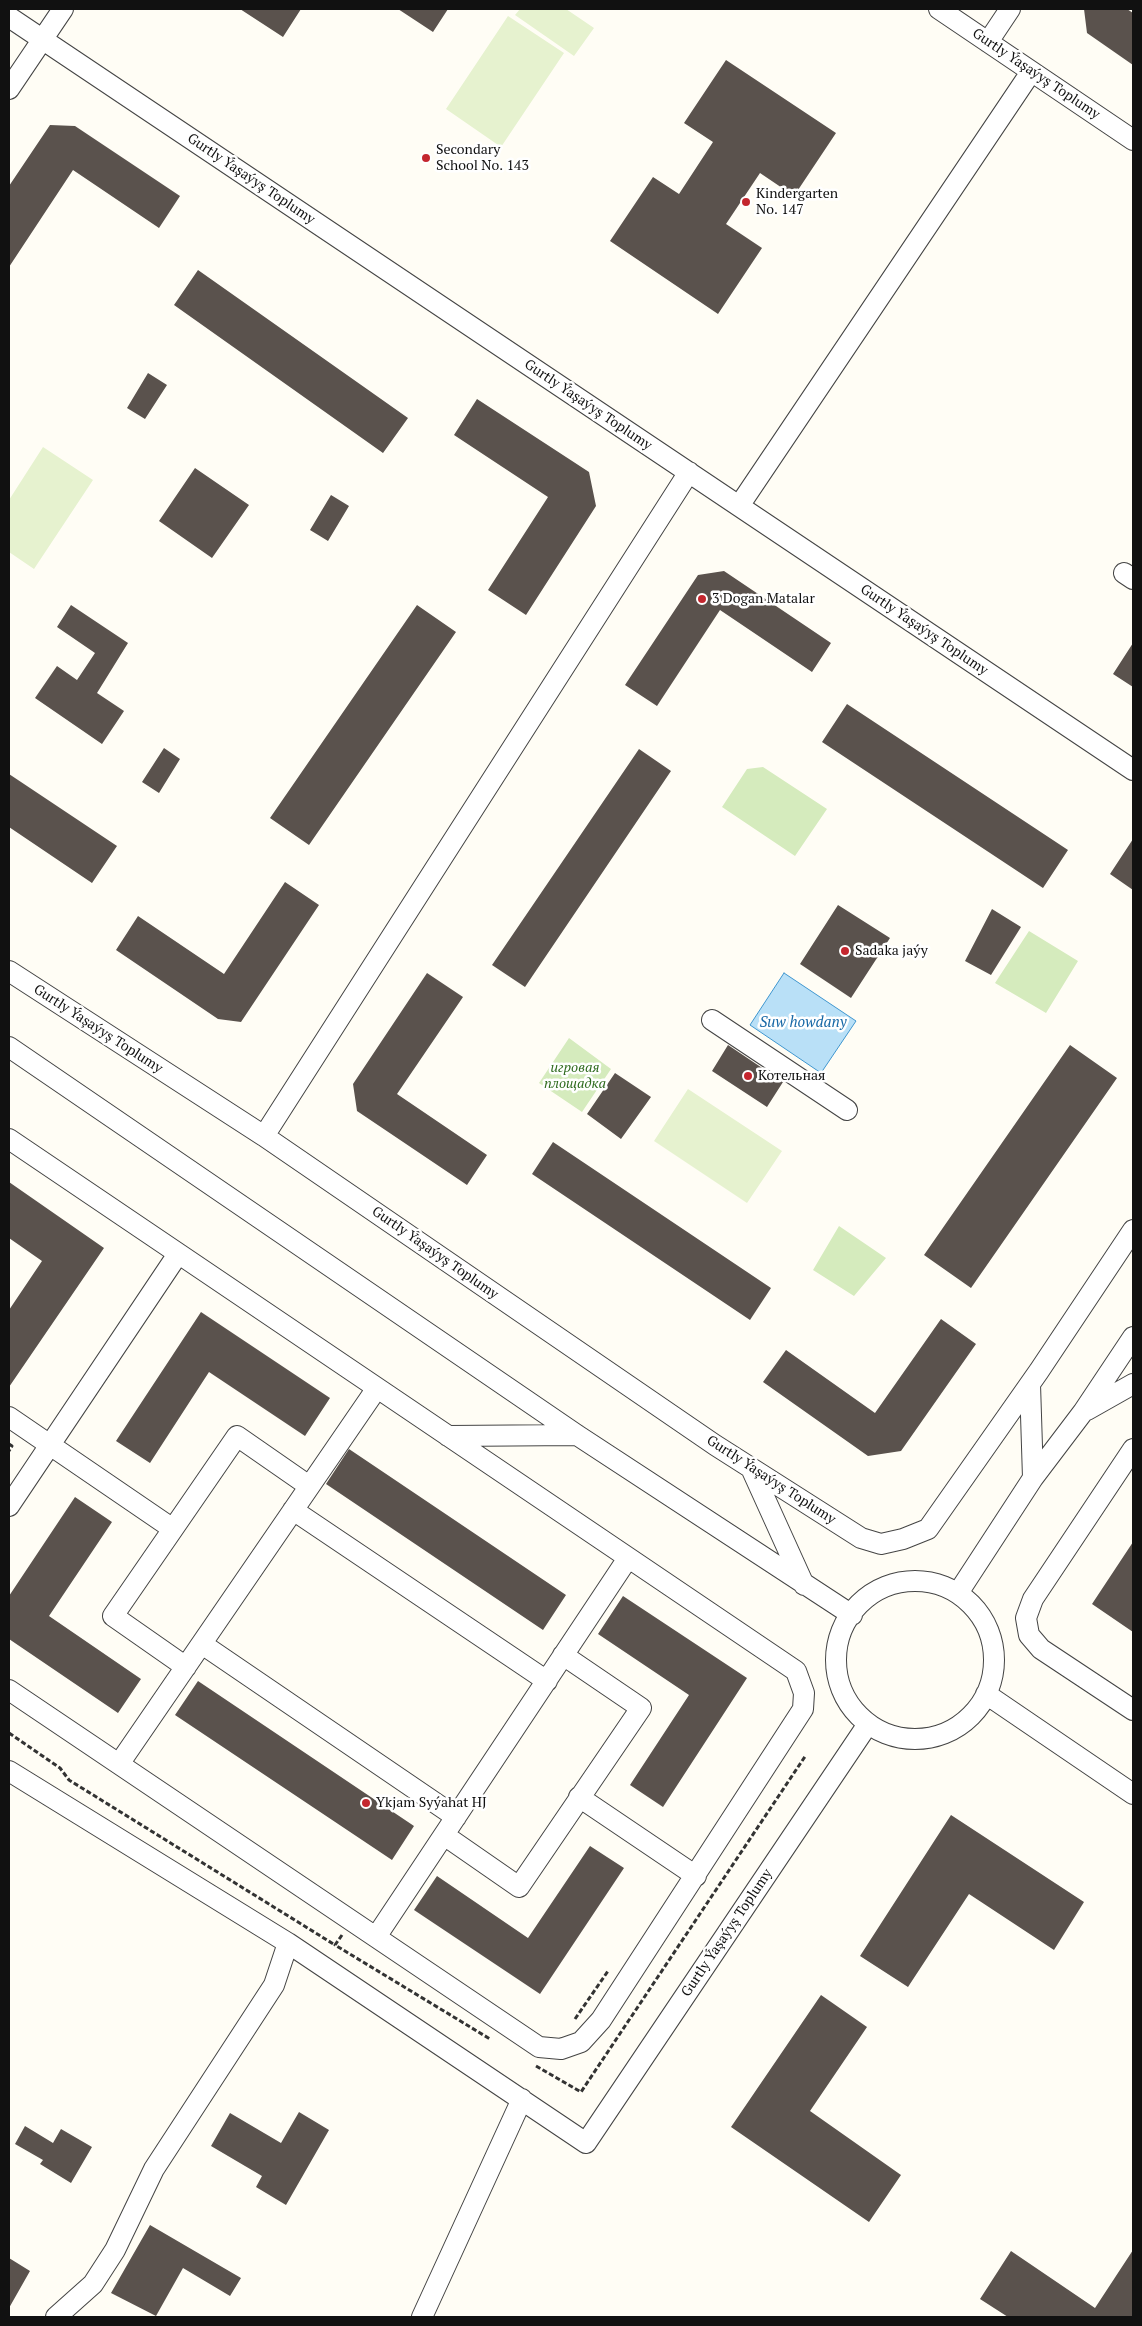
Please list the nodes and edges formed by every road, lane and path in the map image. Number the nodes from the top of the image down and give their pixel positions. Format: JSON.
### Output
{"nodes":[{"id":1,"x":63,"y":9,"type":"edge"},
{"id":2,"x":939,"y":9,"type":"edge"},
{"id":3,"x":1010,"y":9,"type":"edge"},
{"id":4,"x":9,"y":17,"type":"edge"},
{"id":5,"x":42,"y":40,"type":"junction"},
{"id":6,"x":988,"y":42,"type":"junction"},
{"id":7,"x":1031,"y":72,"type":"junction"},
{"id":8,"x":9,"y":89,"type":"edge"},
{"id":9,"x":1133,"y":140,"type":"edge"},
{"id":10,"x":690,"y":472,"type":"junction"},
{"id":11,"x":739,"y":506,"type":"junction"},
{"id":12,"x":1133,"y":770,"type":"edge"},
{"id":13,"x":9,"y":971,"type":"edge"},
{"id":14,"x":712,"y":1020,"type":"dead end"},
{"id":15,"x":9,"y":1047,"type":"edge"},
{"id":16,"x":847,"y":1110,"type":"dead end"},
{"id":17,"x":264,"y":1136,"type":"junction"},
{"id":18,"x":9,"y":1139,"type":"edge"},
{"id":19,"x":1133,"y":1230,"type":"edge"},
{"id":20,"x":178,"y":1254,"type":"junction"},
{"id":21,"x":1133,"y":1337,"type":"edge"},
{"id":22,"x":1030,"y":1384,"type":"junction"},
{"id":23,"x":1133,"y":1384,"type":"edge"},
{"id":24,"x":377,"y":1388,"type":"junction"},
{"id":25,"x":1083,"y":1412,"type":"junction"},
{"id":26,"x":9,"y":1418,"type":"edge"},
{"id":27,"x":448,"y":1436,"type":"junction"},
{"id":28,"x":577,"y":1436,"type":"junction"},
{"id":29,"x":9,"y":1444,"type":"edge"},
{"id":30,"x":50,"y":1445,"type":"junction"},
{"id":31,"x":1133,"y":1449,"type":"edge"},
{"id":32,"x":9,"y":1450,"type":"edge"},
{"id":33,"x":751,"y":1468,"type":"junction"},
{"id":34,"x":1033,"y":1478,"type":"junction"},
{"id":35,"x":309,"y":1486,"type":"junction"},
{"id":36,"x":9,"y":1506,"type":"edge"},
{"id":37,"x":293,"y":1510,"type":"junction"},
{"id":38,"x":173,"y":1529,"type":"junction"},
{"id":39,"x":628,"y":1558,"type":"junction"},
{"id":40,"x":804,"y":1585,"type":"junction"},
{"id":41,"x":958,"y":1593,"type":"junction"},
{"id":42,"x":852,"y":1615,"type":"junction"},
{"id":43,"x":202,"y":1644,"type":"junction"},
{"id":44,"x":563,"y":1655,"type":"junction"},
{"id":45,"x":186,"y":1666,"type":"junction"},
{"id":46,"x":546,"y":1681,"type":"junction"},
{"id":47,"x":9,"y":1690,"type":"edge"},
{"id":48,"x":986,"y":1694,"type":"junction"},
{"id":49,"x":1133,"y":1710,"type":"edge"},
{"id":50,"x":868,"y":1724,"type":"junction"},
{"id":51,"x":9,"y":1733,"type":"edge"},
{"id":52,"x":806,"y":1755,"type":"dead end"},
{"id":53,"x":119,"y":1764,"type":"junction"},
{"id":54,"x":9,"y":1771,"type":"edge"},
{"id":55,"x":1133,"y":1794,"type":"edge"},
{"id":56,"x":579,"y":1797,"type":"junction"},
{"id":57,"x":456,"y":1817,"type":"junction"},
{"id":58,"x":444,"y":1835,"type":"junction"},
{"id":59,"x":696,"y":1876,"type":"junction"},
{"id":60,"x":344,"y":1933,"type":"dead end"},
{"id":61,"x":376,"y":1937,"type":"junction"},
{"id":62,"x":288,"y":1943,"type":"junction"},
{"id":63,"x":335,"y":1945,"type":"junction"},
{"id":64,"x":610,"y":1968,"type":"dead end"},
{"id":65,"x":571,"y":2024,"type":"dead end"},
{"id":66,"x":495,"y":2042,"type":"dead end"},
{"id":67,"x":529,"y":2062,"type":"dead end"},
{"id":68,"x":522,"y":2099,"type":"junction"},
{"id":69,"x":56,"y":2317,"type":"edge"},
{"id":70,"x":422,"y":2317,"type":"edge"}],
"edges":[{"from":1,"to":5,"type":"street"},
{"from":2,"to":6,"type":"street","name":"Gurtly Ýaşaýyş Toplumy"},
{"from":3,"to":6,"type":"street"},
{"from":4,"to":5,"type":"street","name":"Gurtly Ýaşaýyş Toplumy"},
{"from":5,"to":8,"type":"street"},
{"from":5,"to":10,"type":"street","name":"Gurtly Ýaşaýyş Toplumy"},
{"from":6,"to":7,"type":"street","name":"Gurtly Ýaşaýyş Toplumy"},
{"from":7,"to":9,"type":"street","name":"Gurtly Ýaşaýyş Toplumy"},
{"from":7,"to":11,"type":"street"},
{"from":10,"to":11,"type":"street","name":"Gurtly Ýaşaýyş Toplumy"},
{"from":10,"to":17,"type":"street"},
{"from":11,"to":12,"type":"street","name":"Gurtly Ýaşaýyş Toplumy"},
{"from":13,"to":17,"type":"street","name":"Gurtly Ýaşaýyş Toplumy"},
{"from":14,"to":16,"type":"street"},
{"from":15,"to":28,"type":"street"},
{"from":17,"to":33,"type":"street","name":"Gurtly Ýaşaýyş Toplumy"},
{"from":18,"to":20,"type":"street"},
{"from":19,"to":22,"type":"street"},
{"from":20,"to":24,"type":"street"},
{"from":20,"to":30,"type":"street"},
{"from":21,"to":25,"type":"street"},
{"from":22,"to":33,"type":"street","name":"Gurtly Ýaşaýyş Toplumy"},
{"from":22,"to":34,"type":"street"},
{"from":23,"to":25,"type":"street"},
{"from":24,"to":27,"type":"street"},
{"from":24,"to":35,"type":"street"},
{"from":25,"to":34,"type":"street"},
{"from":26,"to":30,"type":"street"},
{"from":27,"to":28,"type":"street"},
{"from":27,"to":39,"type":"street"},
{"from":28,"to":40,"type":"street"},
{"from":29,"to":32,"type":"path"},
{"from":30,"to":36,"type":"street"},
{"from":30,"to":38,"type":"street"},
{"from":31,"to":49,"type":"street"},
{"from":33,"to":40,"type":"street"},
{"from":34,"to":41,"type":"street"},
{"from":35,"to":37,"type":"street"},
{"from":35,"to":38,"type":"street"},
{"from":37,"to":43,"type":"street"},
{"from":37,"to":46,"type":"street"},
{"from":38,"to":45,"type":"street"},
{"from":39,"to":44,"type":"street"},
{"from":39,"to":59,"type":"street"},
{"from":40,"to":42,"type":"street"},
{"from":41,"to":42,"type":"street"},
{"from":41,"to":48,"type":"street"},
{"from":42,"to":50,"type":"street"},
{"from":43,"to":45,"type":"street"},
{"from":43,"to":57,"type":"street"},
{"from":44,"to":46,"type":"street"},
{"from":44,"to":56,"type":"street"},
{"from":45,"to":53,"type":"street"},
{"from":46,"to":57,"type":"street"},
{"from":47,"to":53,"type":"street"},
{"from":48,"to":50,"type":"street"},
{"from":48,"to":55,"type":"street"},
{"from":50,"to":68,"type":"street","name":"Gurtly Ýaşaýyş Toplumy"},
{"from":51,"to":63,"type":"path"},
{"from":52,"to":67,"type":"path"},
{"from":53,"to":61,"type":"street"},
{"from":54,"to":62,"type":"street"},
{"from":56,"to":58,"type":"street"},
{"from":56,"to":59,"type":"street"},
{"from":57,"to":58,"type":"street"},
{"from":58,"to":61,"type":"street"},
{"from":59,"to":61,"type":"street"},
{"from":60,"to":63,"type":"path"},
{"from":62,"to":68,"type":"street"},
{"from":62,"to":69,"type":"street"},
{"from":63,"to":66,"type":"path"},
{"from":64,"to":65,"type":"path"},
{"from":68,"to":70,"type":"street"}]}
